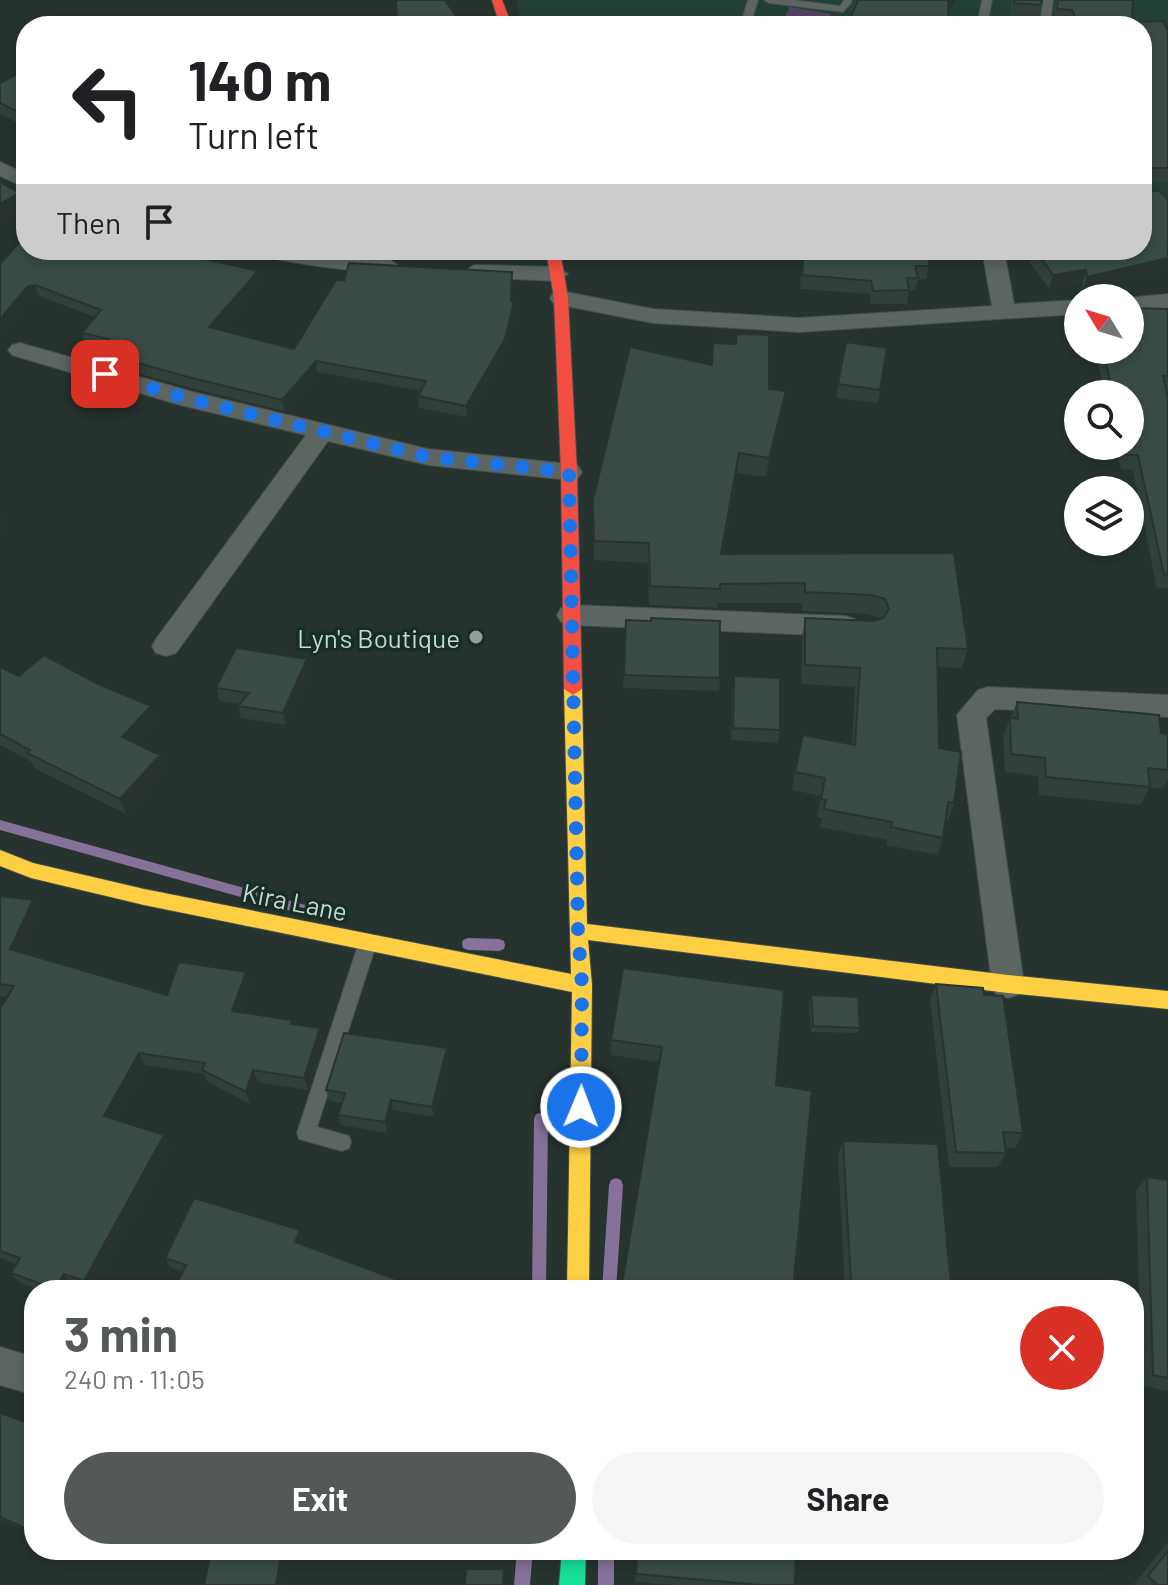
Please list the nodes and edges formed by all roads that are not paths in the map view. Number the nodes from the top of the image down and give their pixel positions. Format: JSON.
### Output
{"nodes":[{"id":1,"x":769,"y":0,"type":"edge"},
{"id":2,"x":844,"y":9,"type":"edge"},
{"id":3,"x":324,"y":260,"type":"edge"},
{"id":4,"x":555,"y":260,"type":"edge"},
{"id":5,"x":995,"y":260,"type":"edge"},
{"id":6,"x":412,"y":269,"type":"edge"},
{"id":7,"x":453,"y":271,"type":"edge"},
{"id":8,"x":557,"y":274,"type":"junction"},
{"id":9,"x":561,"y":298,"type":"junction"},
{"id":10,"x":1168,"y":301,"type":"edge"},
{"id":11,"x":1144,"y":303,"type":"edge"},
{"id":12,"x":1064,"y":308,"type":"edge"},
{"id":13,"x":1004,"y":311,"type":"junction"},
{"id":14,"x":20,"y":350,"type":"dead end"},
{"id":15,"x":321,"y":433,"type":"junction"},
{"id":16,"x":569,"y":472,"type":"junction"},
{"id":17,"x":571,"y":615,"type":"junction"},
{"id":18,"x":868,"y":627,"type":"edge"},
{"id":19,"x":166,"y":646,"type":"dead end"},
{"id":20,"x":1168,"y":706,"type":"edge"},
{"id":21,"x":0,"y":858,"type":"edge"},
{"id":22,"x":578,"y":931,"type":"junction"},
{"id":23,"x":368,"y":942,"type":"junction"},
{"id":24,"x":1008,"y":984,"type":"junction"},
{"id":25,"x":582,"y":985,"type":"junction"},
{"id":26,"x":1168,"y":1000,"type":"edge"},
{"id":27,"x":342,"y":1142,"type":"dead end"},
{"id":28,"x":578,"y":1280,"type":"edge"},
{"id":29,"x":0,"y":1366,"type":"edge"},
{"id":30,"x":24,"y":1373,"type":"edge"},
{"id":31,"x":573,"y":1560,"type":"edge"},
{"id":32,"x":572,"y":1585,"type":"edge"}],
"edges":[{"from":1,"to":2,"type":"lane"},
{"from":3,"to":6,"type":"street"},
{"from":4,"to":8,"type":"main road"},
{"from":5,"to":13,"type":"street"},
{"from":7,"to":8,"type":"street"},
{"from":8,"to":9,"type":"main road"},
{"from":9,"to":13,"type":"street"},
{"from":9,"to":16,"type":"main road"},
{"from":10,"to":11,"type":"street"},
{"from":12,"to":13,"type":"street"},
{"from":14,"to":15,"type":"street"},
{"from":15,"to":16,"type":"street"},
{"from":15,"to":19,"type":"street"},
{"from":16,"to":17,"type":"main road"},
{"from":17,"to":18,"type":"street"},
{"from":17,"to":22,"type":"main road"},
{"from":20,"to":24,"type":"street"},
{"from":21,"to":23,"type":"main road","name":"Kira Lane"},
{"from":22,"to":24,"type":"main road"},
{"from":22,"to":25,"type":"main road"},
{"from":23,"to":25,"type":"main road","name":"Kira Lane"},
{"from":23,"to":27,"type":"lane"},
{"from":24,"to":26,"type":"main road"},
{"from":25,"to":28,"type":"main road"},
{"from":29,"to":30,"type":"street"},
{"from":31,"to":32,"type":"main road"}]}
